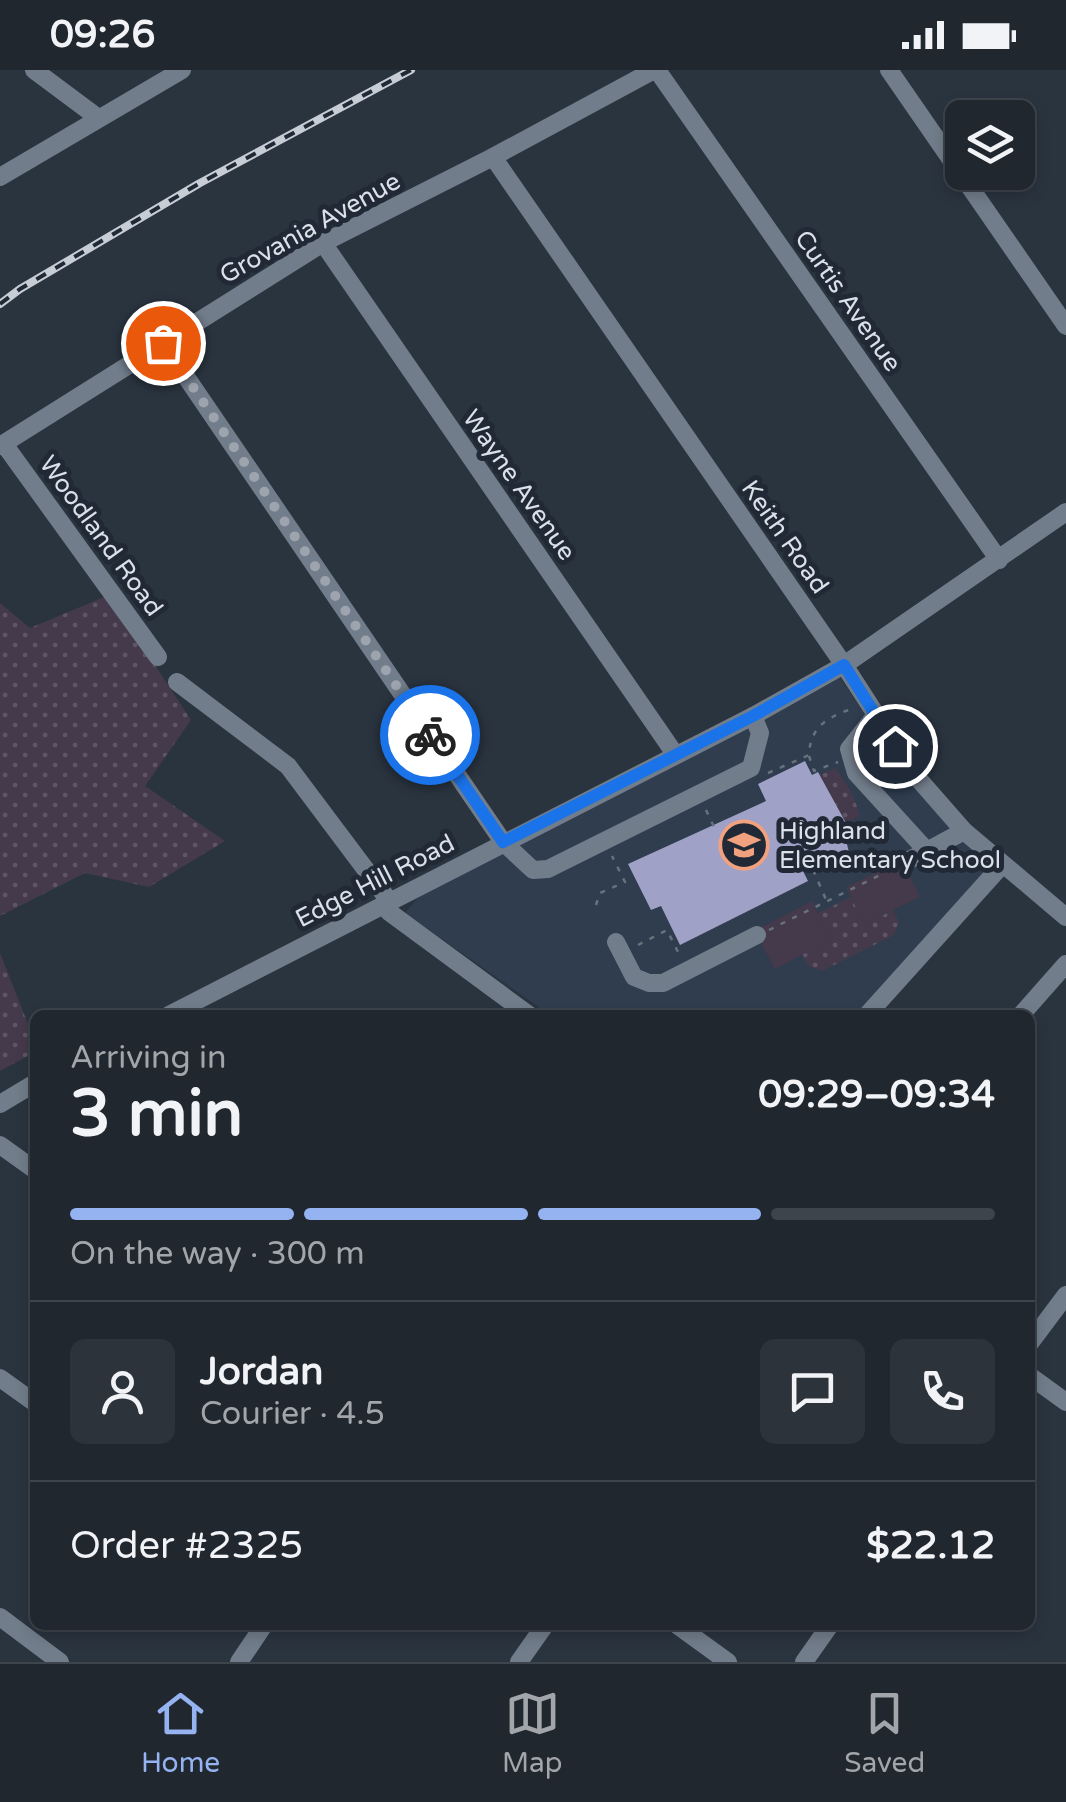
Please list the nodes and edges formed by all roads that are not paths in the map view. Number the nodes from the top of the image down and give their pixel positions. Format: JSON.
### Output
{"nodes":[{"id":1,"x":34,"y":70,"type":"edge"},
{"id":2,"x":182,"y":70,"type":"edge"},
{"id":3,"x":656,"y":70,"type":"edge"},
{"id":4,"x":890,"y":70,"type":"edge"},
{"id":5,"x":97,"y":117,"type":"junction"},
{"id":6,"x":493,"y":158,"type":"junction"},
{"id":7,"x":0,"y":177,"type":"edge"},
{"id":8,"x":322,"y":244,"type":"junction"},
{"id":9,"x":1066,"y":326,"type":"edge"},
{"id":10,"x":163,"y":343,"type":"junction"},
{"id":11,"x":2,"y":445,"type":"edge"},
{"id":12,"x":1066,"y":512,"type":"edge"},
{"id":13,"x":999,"y":560,"type":"junction"},
{"id":14,"x":158,"y":657,"type":"dead end"},
{"id":15,"x":844,"y":665,"type":"junction"},
{"id":16,"x":177,"y":682,"type":"dead end"},
{"id":17,"x":753,"y":716,"type":"junction"},
{"id":18,"x":875,"y":716,"type":"junction"},
{"id":19,"x":675,"y":754,"type":"junction"},
{"id":20,"x":964,"y":831,"type":"junction"},
{"id":21,"x":503,"y":842,"type":"junction"},
{"id":22,"x":927,"y":851,"type":"junction"},
{"id":23,"x":906,"y":861,"type":"road end"},
{"id":24,"x":1002,"y":866,"type":"junction"},
{"id":25,"x":390,"y":902,"type":"junction"},
{"id":26,"x":1066,"y":917,"type":"edge"},
{"id":27,"x":757,"y":935,"type":"road end"},
{"id":28,"x":622,"y":944,"type":"road end"},
{"id":29,"x":1066,"y":964,"type":"edge"},
{"id":30,"x":180,"y":1010,"type":"edge"},
{"id":31,"x":522,"y":1010,"type":"edge"},
{"id":32,"x":872,"y":1010,"type":"edge"},
{"id":33,"x":1025,"y":1010,"type":"edge"},
{"id":34,"x":30,"y":1085,"type":"edge"},
{"id":35,"x":3,"y":1093,"type":"edge"},
{"id":36,"x":0,"y":1144,"type":"edge"},
{"id":37,"x":30,"y":1166,"type":"edge"},
{"id":38,"x":1066,"y":1295,"type":"edge"},
{"id":39,"x":1035,"y":1337,"type":"edge"},
{"id":40,"x":0,"y":1378,"type":"edge"},
{"id":41,"x":1035,"y":1380,"type":"edge"},
{"id":42,"x":30,"y":1399,"type":"edge"},
{"id":43,"x":1066,"y":1402,"type":"edge"},
{"id":44,"x":0,"y":1618,"type":"edge"},
{"id":45,"x":261,"y":1630,"type":"edge"},
{"id":46,"x":541,"y":1630,"type":"edge"},
{"id":47,"x":683,"y":1630,"type":"edge"},
{"id":48,"x":826,"y":1630,"type":"edge"},
{"id":49,"x":60,"y":1662,"type":"edge"},
{"id":50,"x":239,"y":1662,"type":"edge"},
{"id":51,"x":518,"y":1662,"type":"edge"},
{"id":52,"x":728,"y":1662,"type":"edge"},
{"id":53,"x":804,"y":1662,"type":"edge"}],
"edges":[{"from":1,"to":5,"type":"street"},
{"from":2,"to":5,"type":"street"},
{"from":3,"to":6,"type":"street","name":"Grovania Avenue"},
{"from":3,"to":13,"type":"street","name":"Curtis Avenue"},
{"from":4,"to":9,"type":"street"},
{"from":5,"to":7,"type":"street"},
{"from":6,"to":8,"type":"street","name":"Grovania Avenue"},
{"from":6,"to":15,"type":"street","name":"Keith Road"},
{"from":8,"to":10,"type":"street","name":"Grovania Avenue"},
{"from":8,"to":19,"type":"street","name":"Wayne Avenue"},
{"from":10,"to":11,"type":"street","name":"Grovania Avenue"},
{"from":10,"to":21,"type":"street"},
{"from":11,"to":14,"type":"street","name":"Woodland Road"},
{"from":12,"to":13,"type":"street","name":"Edge Hill Road"},
{"from":13,"to":15,"type":"street","name":"Edge Hill Road"},
{"from":15,"to":17,"type":"street","name":"Edge Hill Road"},
{"from":15,"to":18,"type":"street","name":"Keith Road"},
{"from":16,"to":25,"type":"street"},
{"from":17,"to":19,"type":"street","name":"Edge Hill Road"},
{"from":17,"to":21,"type":"street"},
{"from":18,"to":20,"type":"street","name":"Keith Road"},
{"from":18,"to":22,"type":"street"},
{"from":19,"to":21,"type":"street","name":"Edge Hill Road"},
{"from":20,"to":22,"type":"street"},
{"from":20,"to":24,"type":"street","name":"Keith Road"},
{"from":21,"to":25,"type":"street","name":"Edge Hill Road"},
{"from":22,"to":23,"type":"street"},
{"from":24,"to":26,"type":"street","name":"Keith Road"},
{"from":24,"to":32,"type":"street"},
{"from":25,"to":30,"type":"street","name":"Edge Hill Road"},
{"from":25,"to":31,"type":"street"},
{"from":27,"to":28,"type":"street"},
{"from":29,"to":33,"type":"street"},
{"from":34,"to":35,"type":"street"},
{"from":36,"to":37,"type":"street"},
{"from":38,"to":39,"type":"street"},
{"from":40,"to":42,"type":"street"},
{"from":41,"to":43,"type":"street"},
{"from":44,"to":49,"type":"street"},
{"from":45,"to":50,"type":"street"},
{"from":46,"to":51,"type":"street"},
{"from":47,"to":52,"type":"street"},
{"from":48,"to":53,"type":"street"}]}
